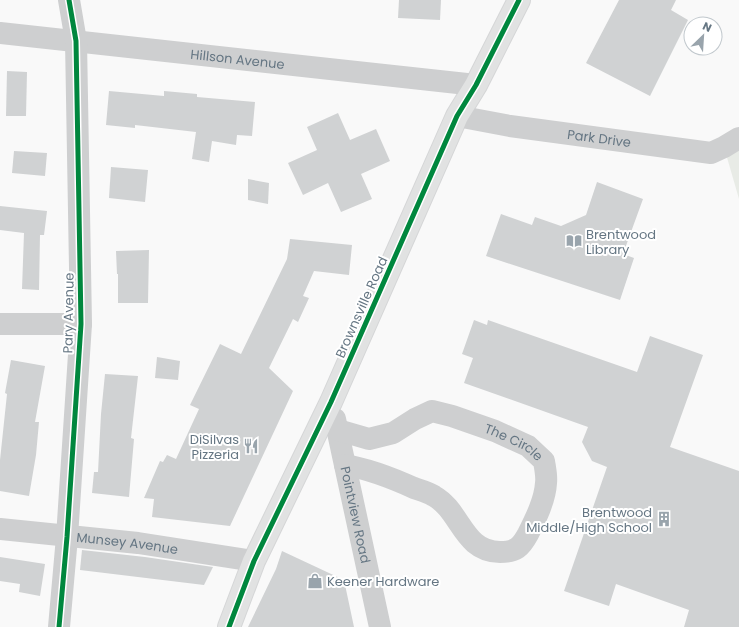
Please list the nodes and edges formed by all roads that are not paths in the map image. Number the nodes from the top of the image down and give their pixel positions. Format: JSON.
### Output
{"nodes":[{"id":1,"x":69,"y":0,"type":"edge"},
{"id":2,"x":519,"y":0,"type":"edge"},
{"id":3,"x":0,"y":33,"type":"edge"},
{"id":4,"x":76,"y":41,"type":"junction"},
{"id":5,"x":476,"y":84,"type":"junction"},
{"id":6,"x":457,"y":116,"type":"junction"},
{"id":7,"x":739,"y":138,"type":"edge"},
{"id":8,"x":0,"y":324,"type":"edge"},
{"id":9,"x":81,"y":324,"type":"junction"},
{"id":10,"x":331,"y":402,"type":"junction"},
{"id":11,"x":338,"y":430,"type":"junction"},
{"id":12,"x":345,"y":465,"type":"junction"},
{"id":13,"x":0,"y":528,"type":"edge"},
{"id":14,"x":67,"y":536,"type":"junction"},
{"id":15,"x":254,"y":561,"type":"junction"},
{"id":16,"x":59,"y":627,"type":"edge"},
{"id":17,"x":230,"y":627,"type":"edge"},
{"id":18,"x":380,"y":627,"type":"edge"}],
"edges":[{"from":1,"to":4,"type":"street","name":"Pary Avenue"},
{"from":2,"to":5,"type":"main road","name":"Brownsville Road"},
{"from":3,"to":4,"type":"street","name":"Hillson Avenue"},
{"from":4,"to":5,"type":"street","name":"Hillson Avenue"},
{"from":4,"to":9,"type":"street","name":"Pary Avenue"},
{"from":5,"to":6,"type":"main road","name":"Brownsville Road"},
{"from":6,"to":7,"type":"street","name":"Park Drive"},
{"from":6,"to":10,"type":"main road","name":"Brownsville Road"},
{"from":8,"to":9,"type":"street"},
{"from":9,"to":14,"type":"street","name":"Pary Avenue"},
{"from":10,"to":11,"type":"street","name":"Pointview Road"},
{"from":10,"to":15,"type":"main road","name":"Brownsville Road"},
{"from":11,"to":12,"type":"street","name":"Pointview Road"},
{"from":11,"to":12,"type":"street","name":"The Circle"},
{"from":12,"to":18,"type":"street","name":"Pointview Road"},
{"from":13,"to":14,"type":"street","name":"Munsey Avenue"},
{"from":14,"to":15,"type":"street","name":"Munsey Avenue"},
{"from":14,"to":16,"type":"street","name":"Pary Avenue"},
{"from":15,"to":17,"type":"main road","name":"Brownsville Road"}]}
